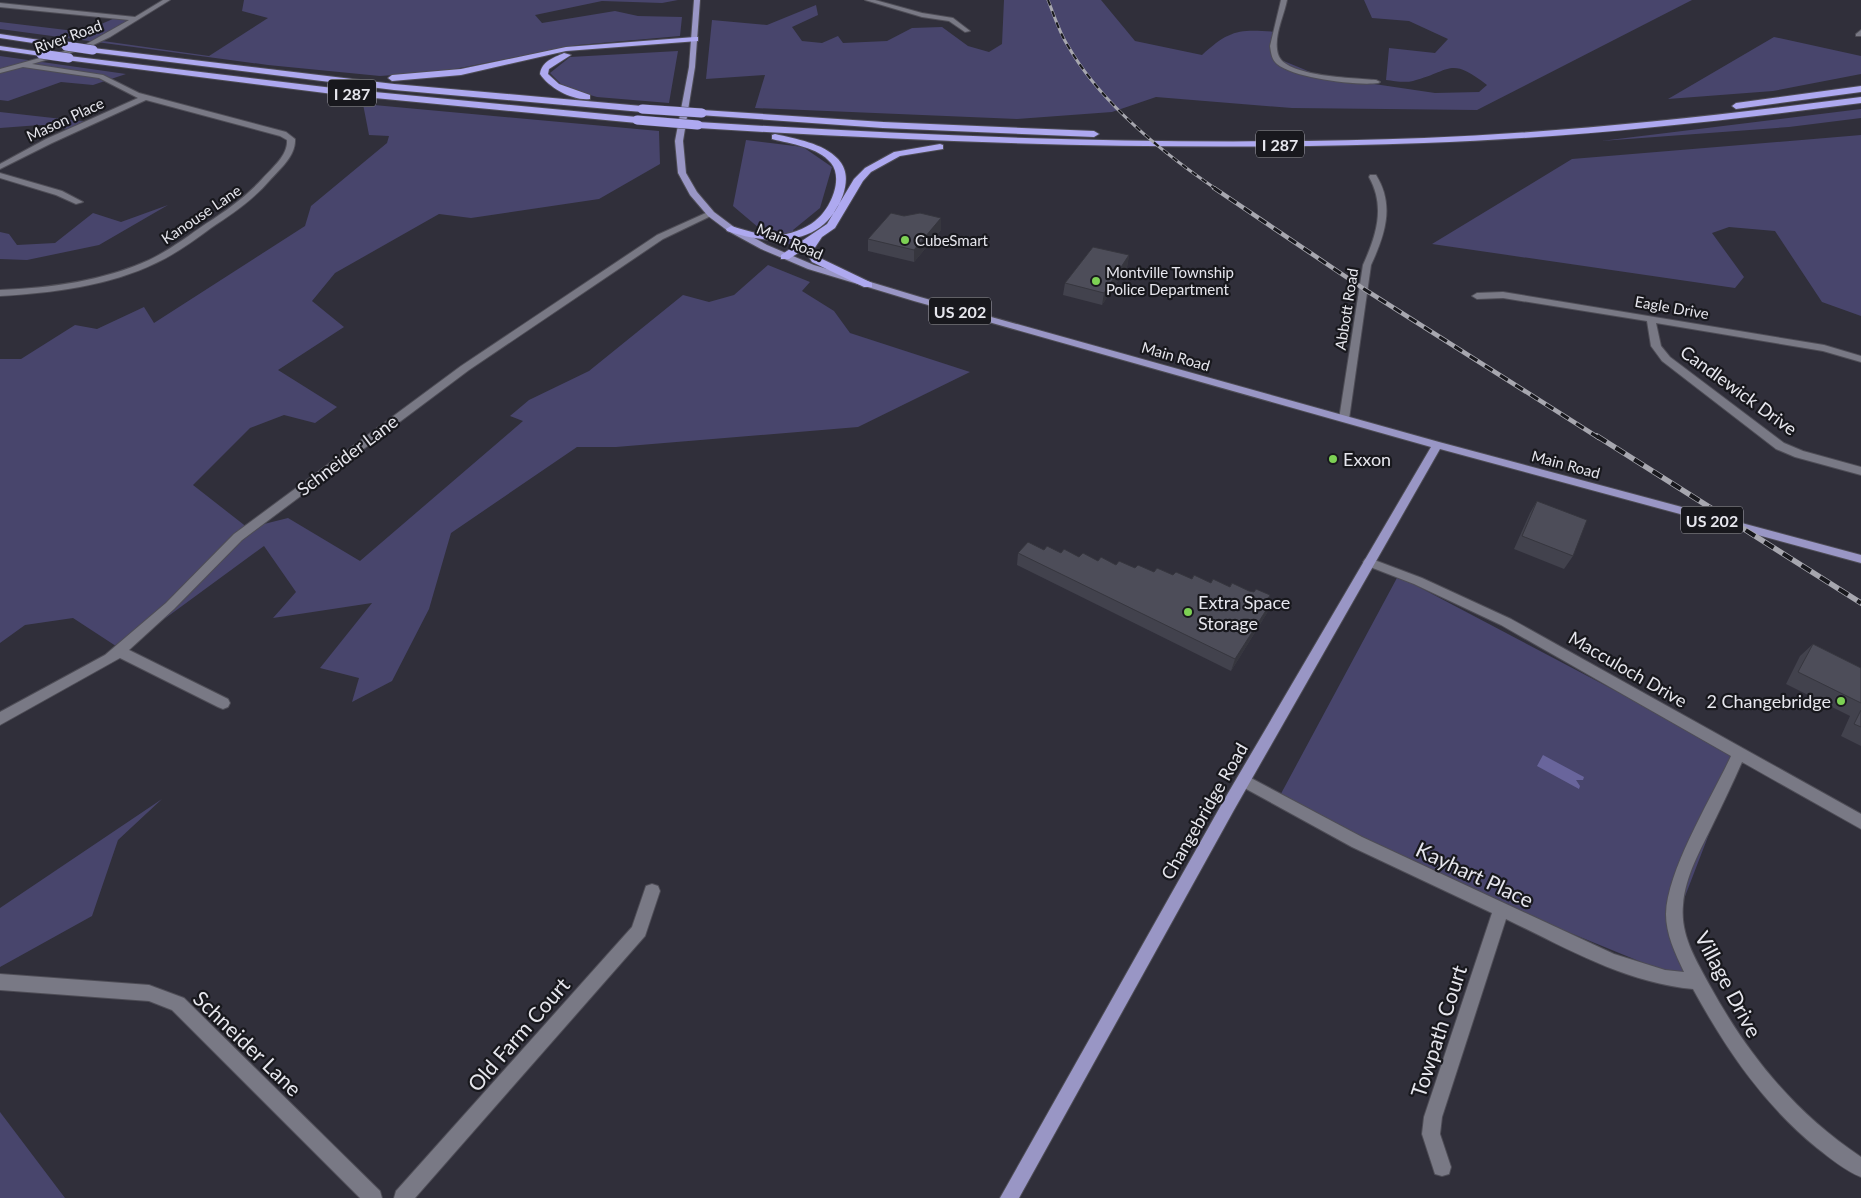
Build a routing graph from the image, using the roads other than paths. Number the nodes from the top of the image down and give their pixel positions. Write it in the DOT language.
graph roads {
  1 [pos="167,0"];
  2 [pos="697,0"];
  3 [pos="868,0"];
  4 [pos="1284,0"];
  5 [pos="0,6"];
  6 [pos="136,19"];
  7 [pos="967,31"];
  8 [pos="0,36"];
  9 [pos="695,41"];
  10 [pos="0,48"];
  11 [pos="24,65"];
  12 [pos="209,65"];
  13 [pos="0,71"];
  14 [pos="1376,82"];
  15 [pos="1861,89"];
  16 [pos="144,98"];
  17 [pos="1861,100"];
  18 [pos="1729,106"];
  19 [pos="643,107"];
  20 [pos="698,126"];
  21 [pos="1405,131"];
  22 [pos="1111,144"];
  23 [pos="0,167"];
  24 [pos="0,175"];
  25 [pos="1373,177"];
  26 [pos="80,202"];
  27 [pos="712,214"];
  28 [pos="820,222"];
  29 [pos="731,229"];
  30 [pos="818,236"];
  31 [pos="781,255"];
  32 [pos="868,285"];
  33 [pos="0,293"];
  34 [pos="1477,296"];
  35 [pos="1651,319"];
  36 [pos="1861,359"];
  37 [pos="1344,419"];
  38 [pos="1437,445"];
  39 [pos="1861,471"];
  40 [pos="1861,559"];
  41 [pos="1369,562"];
  42 [pos="120,652"];
  43 [pos="223,703"];
  44 [pos="0,719"];
  45 [pos="1739,753"];
  46 [pos="1244,781"];
  47 [pos="1861,822"];
  48 [pos="652,891"];
  49 [pos="1502,910"];
  50 [pos="1697,981"];
  51 [pos="0,982"];
  52 [pos="1442,1167"];
  53 [pos="1861,1168"];
  54 [pos="373,1198"];
  55 [pos="403,1198"];
  56 [pos="1009,1198"];
  1 -- 6 [label="street, River Road"];
  2 -- 9 [label="main road, Main Road / US 202"];
  3 -- 7 [label="street"];
  4 -- 14 [label="street"];
  5 -- 6 [label="street"];
  6 -- 11 [label="street, River Road"];
  8 -- 12 [label="highway, I 287, bridge"];
  9 -- 12 [label="highway"];
  9 -- 19 [label="highway"];
  9 -- 27 [label="main road, Main Road / US 202"];
  10 -- 20 [label="highway, I 287, bridge"];
  11 -- 13 [label="street, River Road"];
  11 -- 16 [label="street, Kanouse Lane"];
  12 -- 19 [label="highway, I 287"];
  15 -- 18 [label="highway"];
  16 -- 23 [label="street, Mason Place"];
  16 -- 33 [label="street, Kanouse Lane"];
  17 -- 22 [label="highway, I 287"];
  19 -- 21 [label="highway, I 287, bridge"];
  20 -- 22 [label="highway, I 287"];
  20 -- 28 [label="highway"];
  22 -- 30 [label="highway"];
  24 -- 26 [label="street"];
  25 -- 37 [label="street, Abbott Road"];
  27 -- 29 [label="main road, Main Road / US 202"];
  27 -- 42 [label="street, Schneider Lane"];
  28 -- 29 [label="highway"];
  28 -- 31 [label="highway"];
  29 -- 31 [label="main road, Main Road / US 202"];
  30 -- 31 [label="highway"];
  30 -- 32 [label="highway"];
  31 -- 32 [label="main road, Main Road / US 202"];
  32 -- 37 [label="main road, Main Road / US 202"];
  34 -- 35 [label="street, Eagle Drive"];
  35 -- 36 [label="street, Eagle Drive"];
  35 -- 39 [label="street, Candlewick Drive"];
  37 -- 38 [label="main road, Main Road / US 202"];
  38 -- 40 [label="main road, Main Road / US 202"];
  38 -- 41 [label="main road, Changebridge Road"];
  41 -- 45 [label="street, Macculoch Drive"];
  41 -- 46 [label="main road, Changebridge Road"];
  42 -- 43 [label="street"];
  42 -- 44 [label="street, Schneider Lane"];
  45 -- 47 [label="street, Macculoch Drive"];
  45 -- 50 [label="street, Village Drive"];
  46 -- 49 [label="street, Kayhart Place"];
  46 -- 56 [label="main road, Changebridge Road"];
  48 -- 55 [label="street, Old Farm Court"];
  49 -- 50 [label="street, Kayhart Place"];
  49 -- 52 [label="street, Towpath Court"];
  50 -- 53 [label="street, Village Drive"];
  51 -- 54 [label="street, Schneider Lane"];
}
